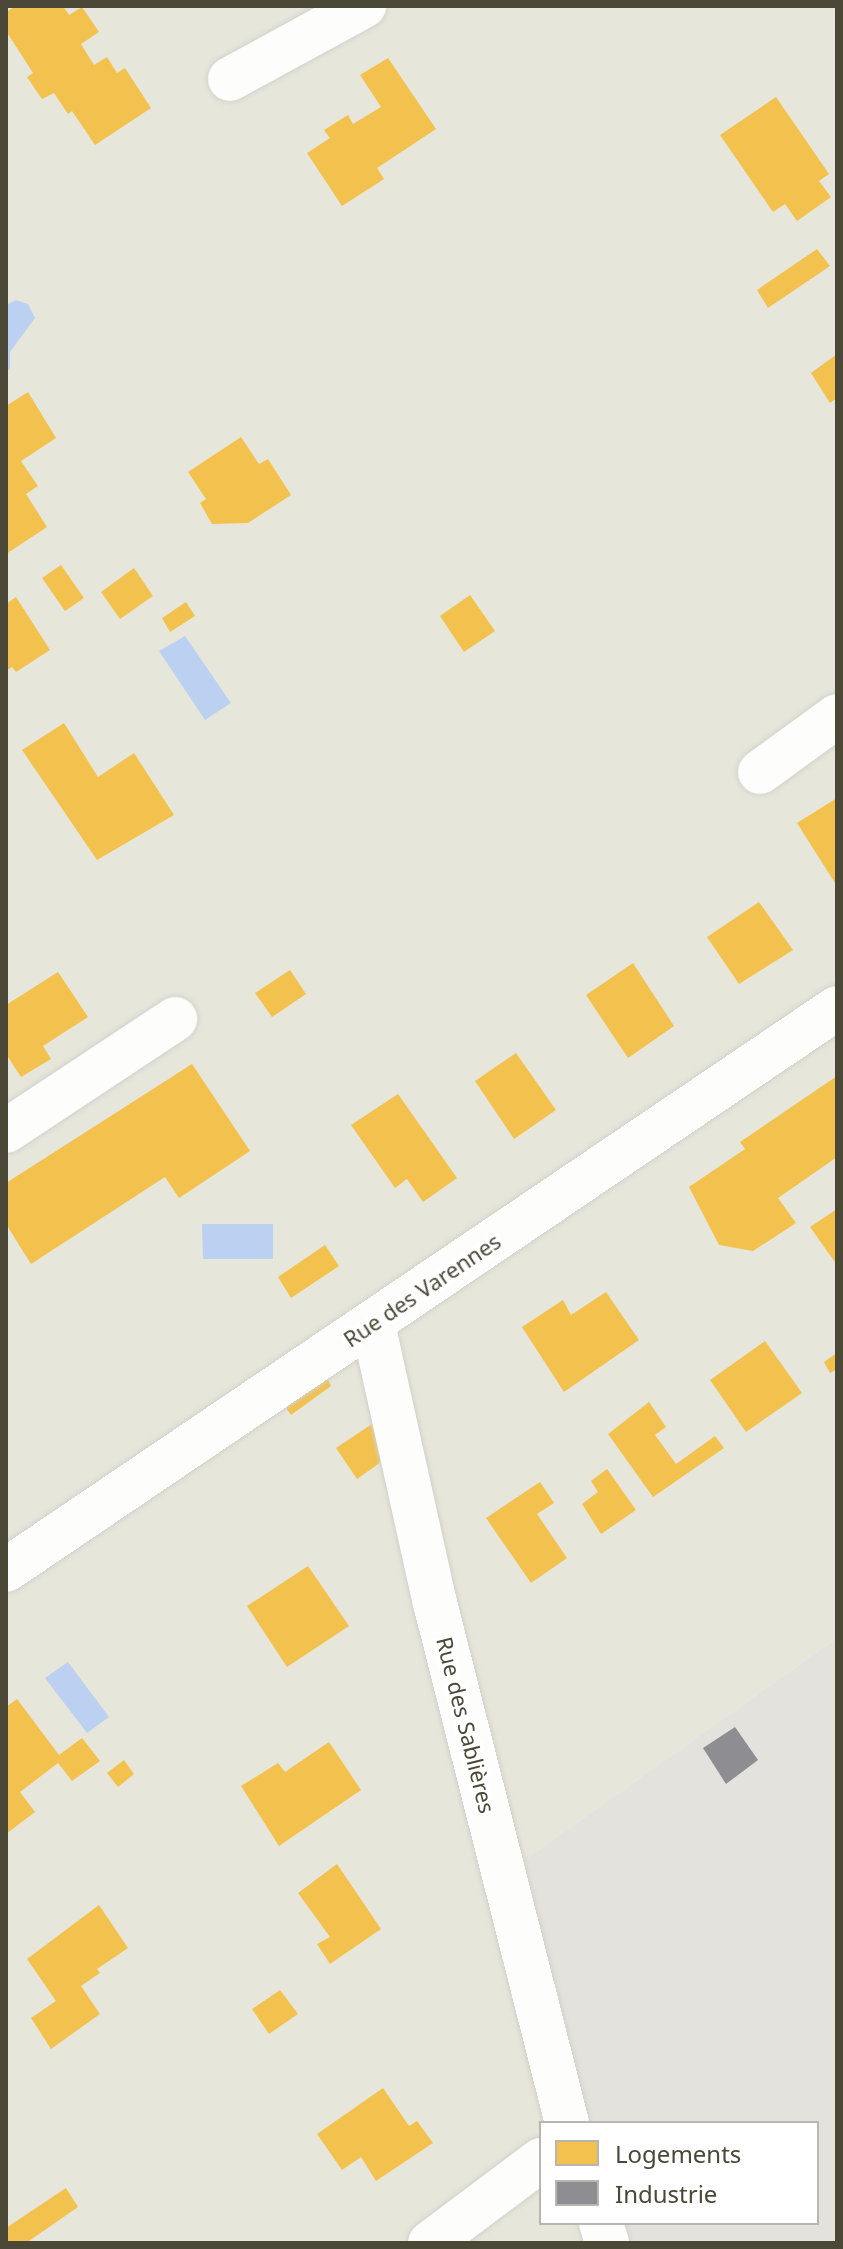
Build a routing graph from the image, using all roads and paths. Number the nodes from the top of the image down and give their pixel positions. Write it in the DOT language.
graph roads {
  1 [pos="364,6"];
  2 [pos="230,79"];
  3 [pos="837,716"];
  4 [pos="760,772"];
  5 [pos="837,1008"];
  6 [pos="175,1019"];
  7 [pos="6,1131"];
  8 [pos="373,1324"];
  9 [pos="6,1570"];
  10 [pos="566,2121"];
  11 [pos="539,2161"];
  12 [pos="430,2243"];
  1 -- 2 [label="street"];
  3 -- 4 [label="street"];
  5 -- 8 [label="street, Rue des Varennes"];
  6 -- 7 [label="street"];
  8 -- 9 [label="street, Rue des Varennes"];
  8 -- 10 [label="street, Rue des Sablières"];
  11 -- 12 [label="street"];
}
